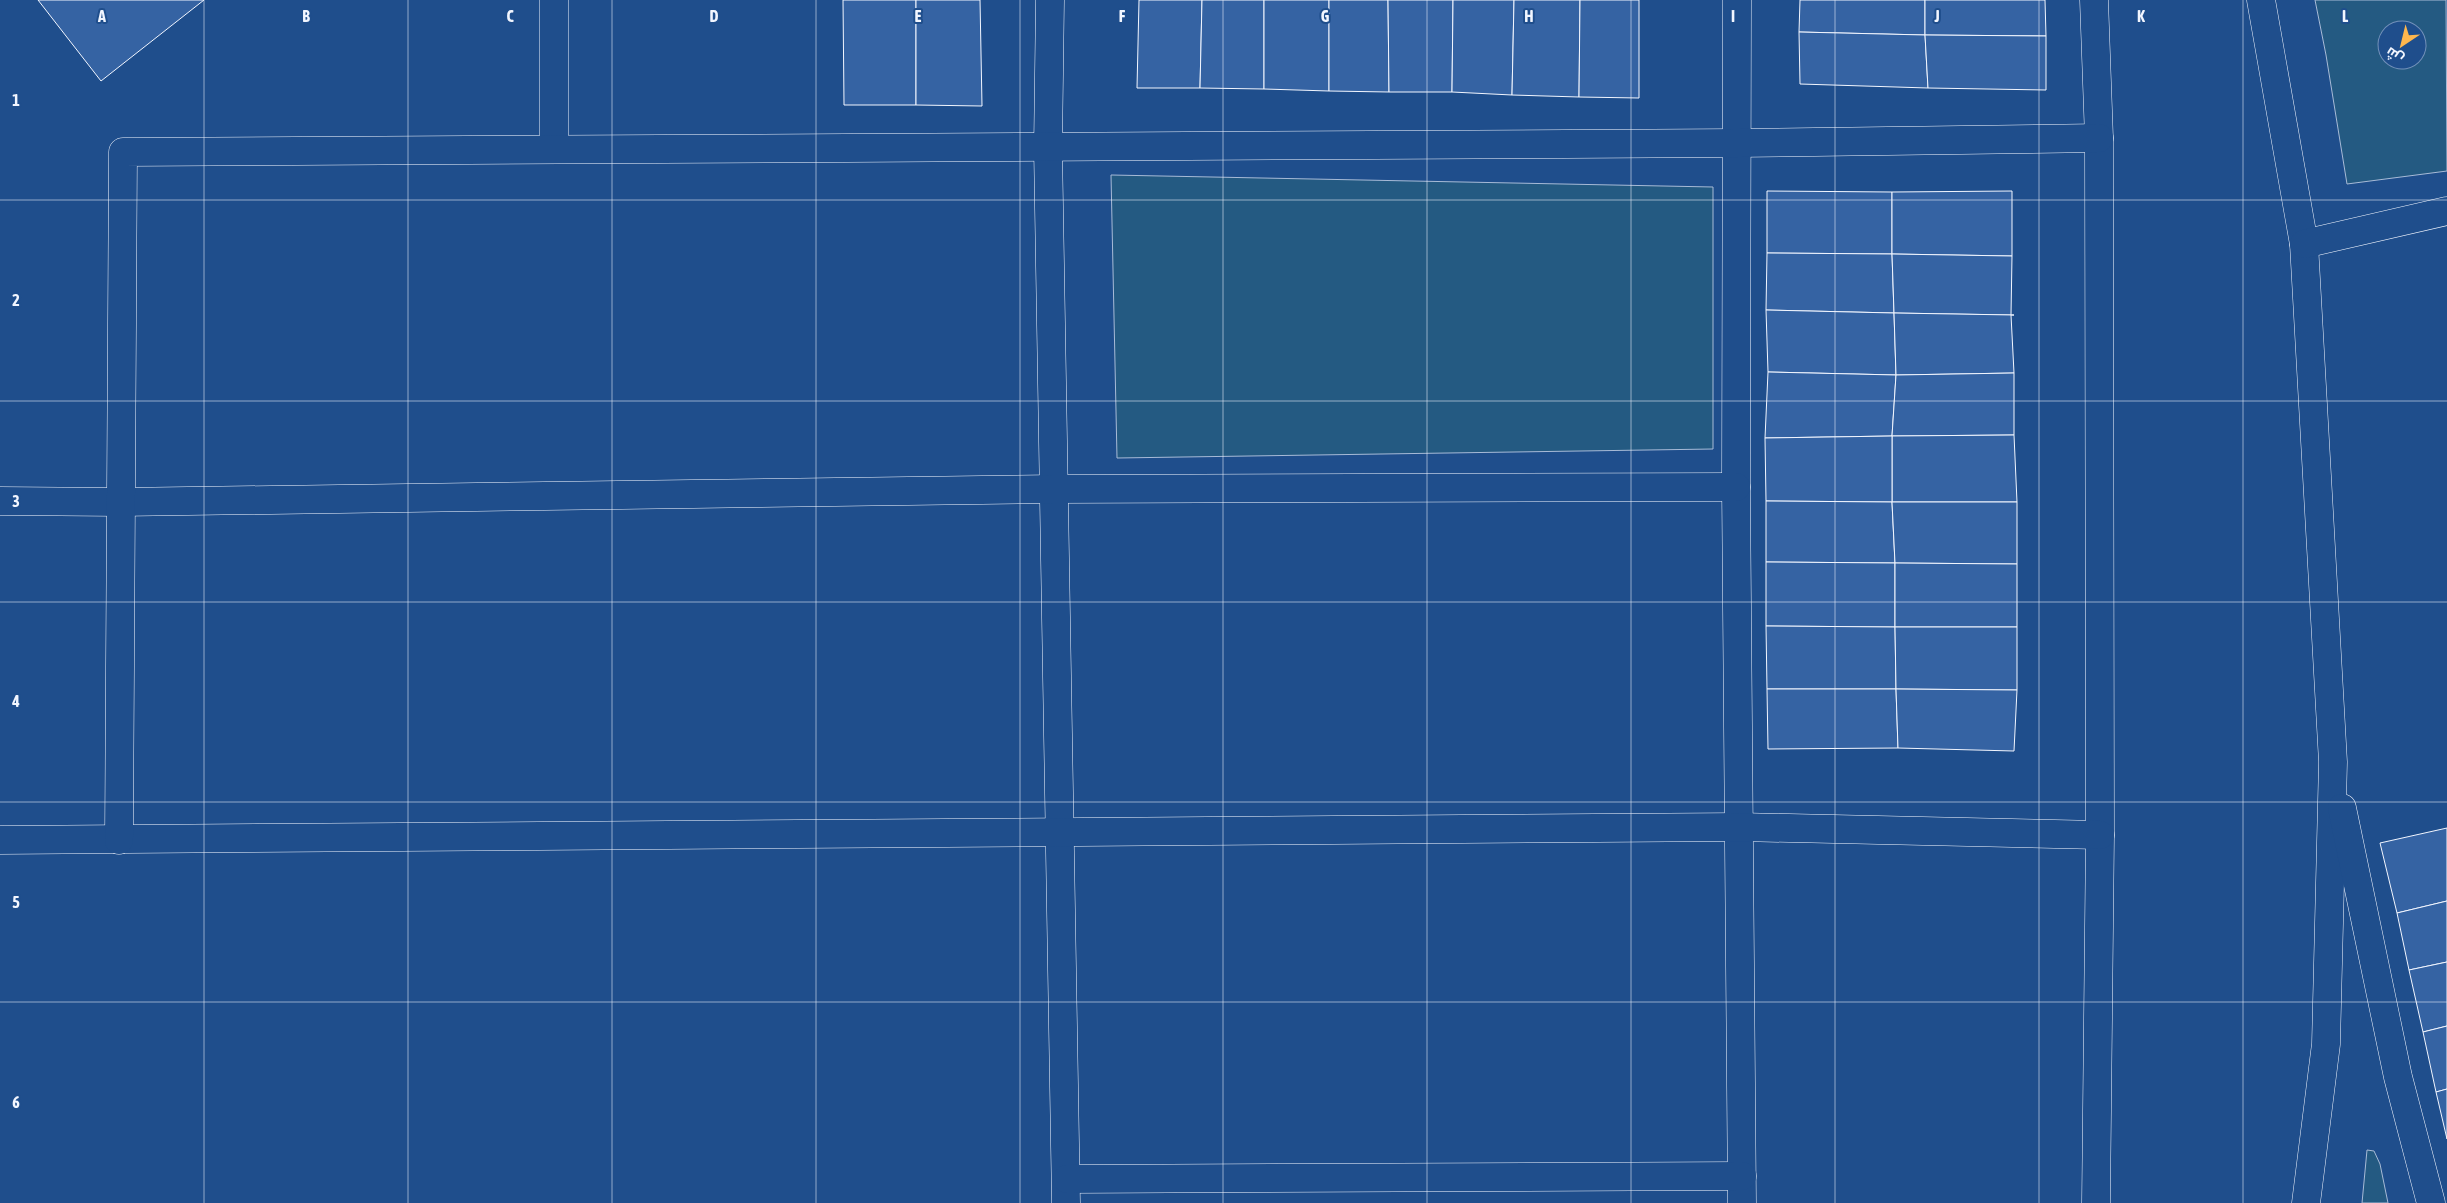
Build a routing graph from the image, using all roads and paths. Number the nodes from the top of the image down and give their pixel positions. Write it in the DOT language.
graph roads {
  1 [pos="554,0"];
  2 [pos="1050,0"];
  3 [pos="1737,0"];
  4 [pos="2094,0"];
  5 [pos="2261,0"];
  6 [pos="2099,138"];
  7 [pos="1738,143"];
  8 [pos="1048,148"];
  9 [pos="554,149"];
  10 [pos="2447,211"];
  11 [pos="2304,244"];
  12 [pos="1736,487"];
  13 [pos="1055,490"];
  14 [pos="0,501"];
  15 [pos="120,502"];
  16 [pos="2333,762"];
  17 [pos="1740,827"];
  18 [pos="1060,833"];
  19 [pos="2100,835"];
  20 [pos="0,840"];
  21 [pos="119,840"];
  22 [pos="1742,1176"];
  23 [pos="1067,1191"];
  24 [pos="1742,1203"];
  25 [pos="2096,1203"];
  26 [pos="2306,1203"];
  27 [pos="2431,1203"];
  1 -- 9 [label="street"];
  2 -- 8 [label="street"];
  3 -- 7 [label="street"];
  4 -- 6 [label="street"];
  5 -- 11 [label="street"];
  6 -- 7 [label="street"];
  6 -- 19 [label="street"];
  7 -- 8 [label="street"];
  7 -- 12 [label="street"];
  8 -- 9 [label="street"];
  8 -- 13 [label="street"];
  9 -- 15 [label="street"];
  10 -- 11 [label="street"];
  11 -- 16 [label="street"];
  12 -- 13 [label="street"];
  12 -- 17 [label="street"];
  13 -- 15 [label="street"];
  13 -- 18 [label="street"];
  14 -- 15 [label="street"];
  15 -- 21 [label="street"];
  16 -- 26 [label="street"];
  16 -- 27 [label="street"];
  17 -- 18 [label="street"];
  17 -- 19 [label="street"];
  17 -- 22 [label="street"];
  18 -- 21 [label="street"];
  18 -- 23 [label="street"];
  19 -- 25 [label="street"];
  20 -- 21 [label="street"];
  22 -- 23 [label="street"];
  22 -- 24 [label="street"];
}
